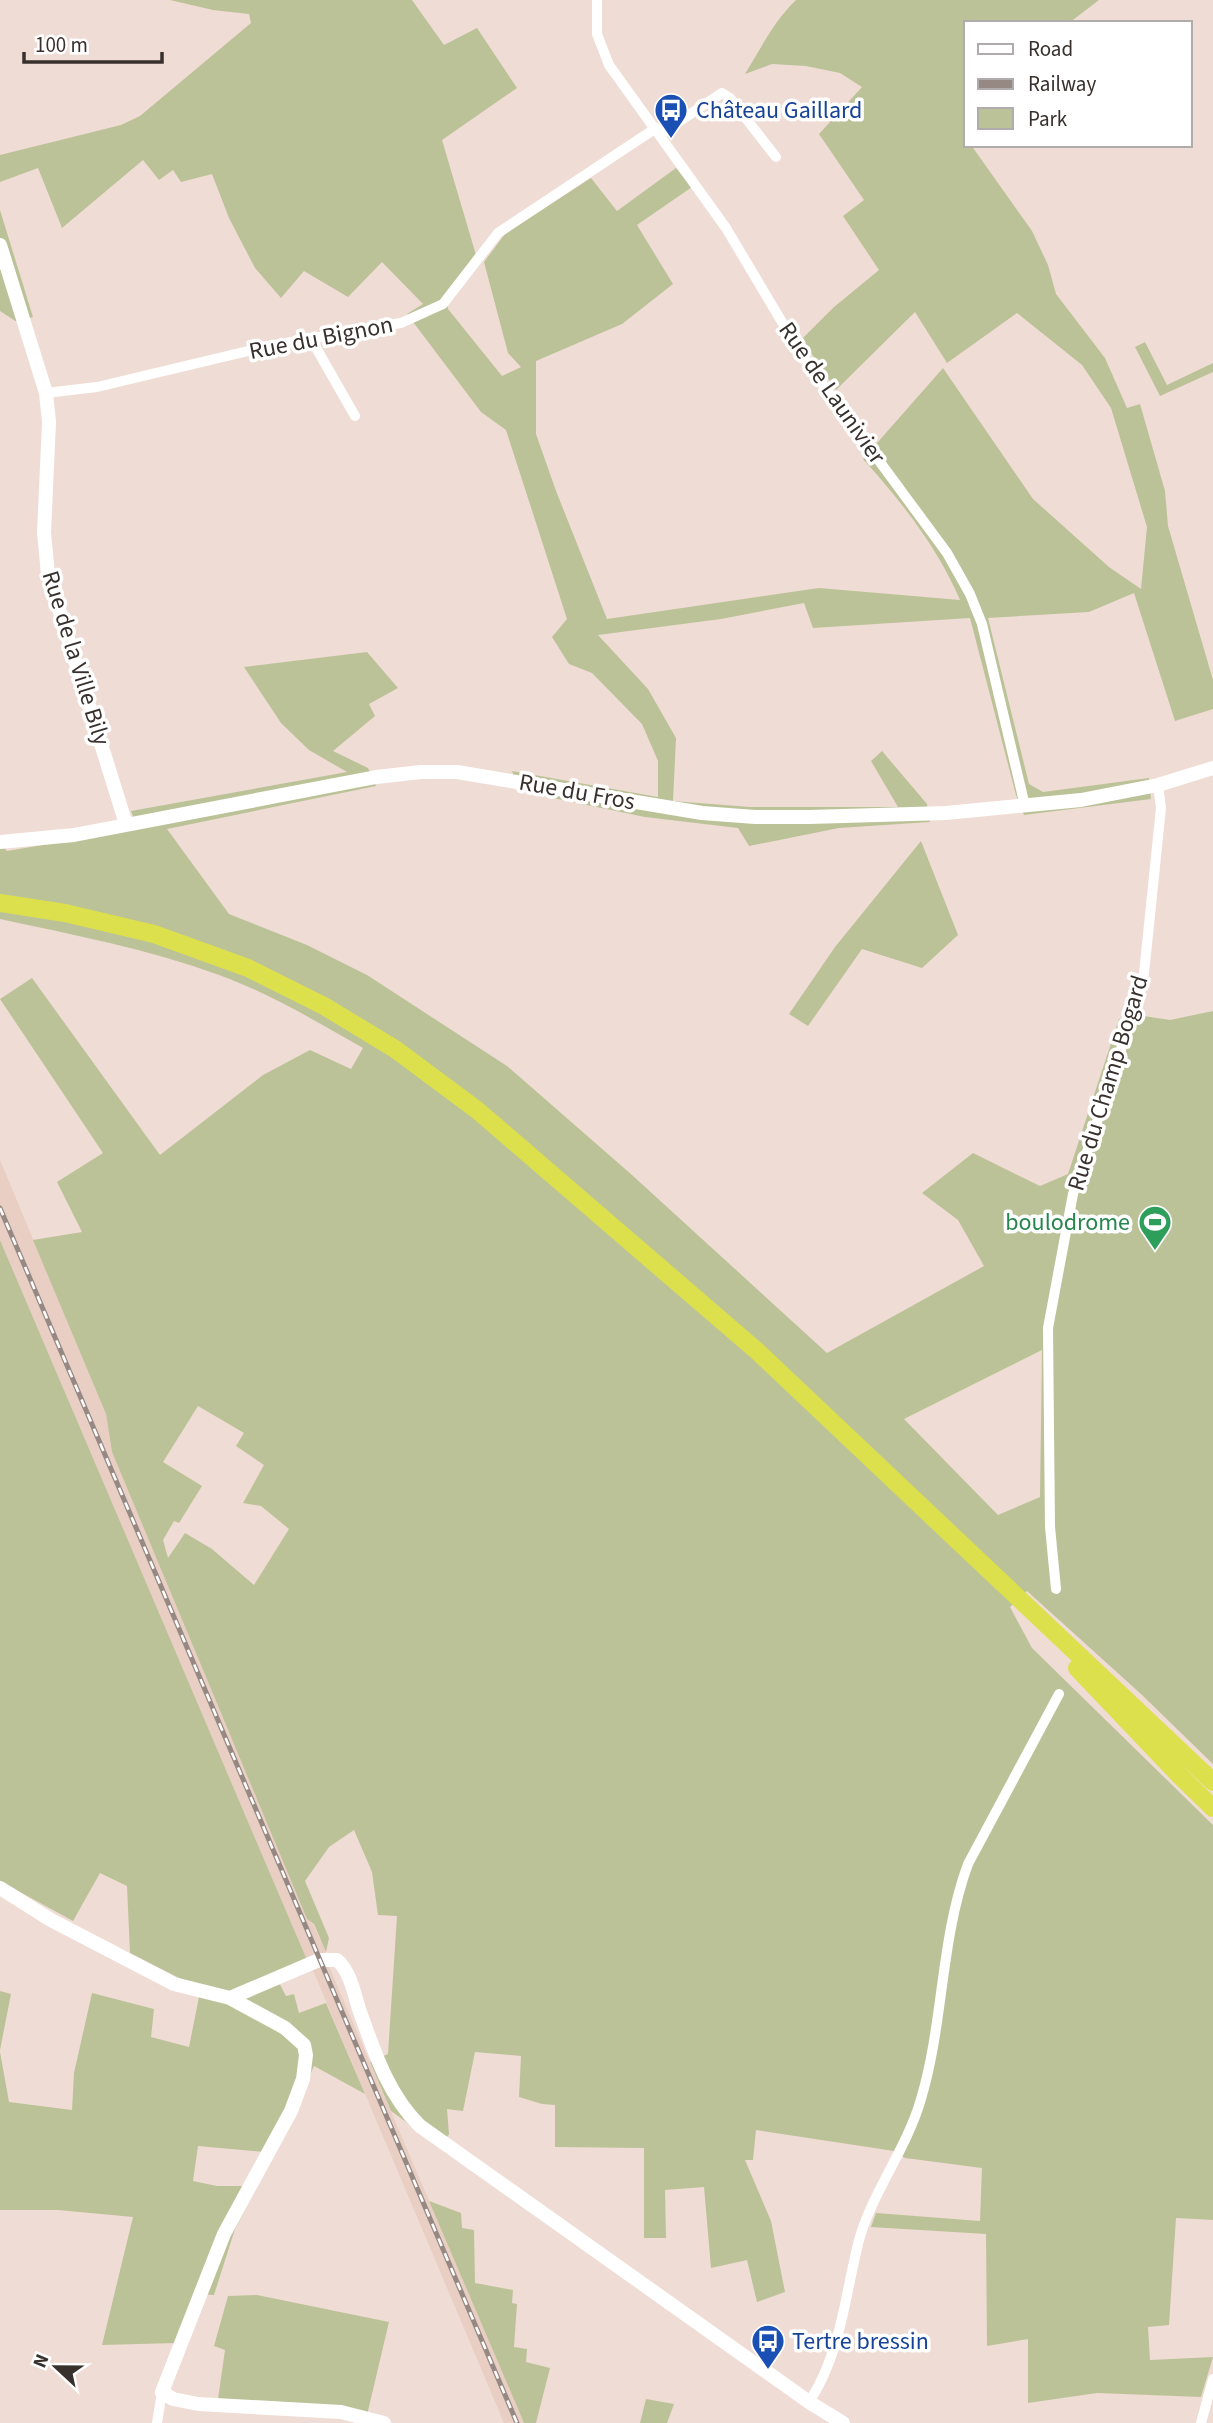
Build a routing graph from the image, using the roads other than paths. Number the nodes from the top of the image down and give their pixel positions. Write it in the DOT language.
graph roads {
  1 [pos="597,0"];
  2 [pos="658,131"];
  3 [pos="776,157"];
  4 [pos="0,246"];
  5 [pos="311,339"];
  6 [pos="46,393"];
  7 [pos="355,416"];
  8 [pos="1213,768"];
  9 [pos="1158,785"];
  10 [pos="1026,806"];
  11 [pos="126,824"];
  12 [pos="0,842"];
  13 [pos="0,903"];
  14 [pos="1056,1589"];
  15 [pos="1013,1594"];
  16 [pos="1059,1693"];
  17 [pos="1213,1782"];
  18 [pos="1213,1808"];
  19 [pos="0,1888"];
  20 [pos="230,1998"];
  21 [pos="1213,2379"];
  22 [pos="162,2392"];
  23 [pos="809,2403"];
  24 [pos="821,2418"];
  25 [pos="157,2423"];
  26 [pos="384,2423"];
  27 [pos="843,2423"];
  28 [pos="1201,2423"];
  1 -- 2 [label="street, Rue de Launivier"];
  2 -- 3 [label="street, Rue du Bignon"];
  2 -- 5 [label="street, Rue du Bignon"];
  2 -- 10 [label="street, Rue de Launivier"];
  4 -- 6 [label="street, Rue de la Ville Bily"];
  5 -- 6 [label="street, Rue du Bignon"];
  5 -- 7 [label="street"];
  6 -- 11 [label="street, Rue de la Ville Bily"];
  8 -- 9 [label="street, Rue du Fros"];
  9 -- 10 [label="street, Rue du Fros"];
  9 -- 14 [label="street, Rue du Champ Bogard"];
  10 -- 11 [label="street, Rue du Fros"];
  11 -- 12 [label="street, Rue du Fros"];
  13 -- 15 [label="highway"];
  15 -- 17 [label="highway"];
  15 -- 18 [label="highway"];
  16 -- 23 [label="street"];
  19 -- 20 [label="street"];
  20 -- 22 [label="street"];
  20 -- 23 [label="street"];
  21 -- 28 [label="street"];
  22 -- 25 [label="street"];
  22 -- 26 [label="street"];
  23 -- 24 [label="street"];
  24 -- 27 [label="street"];
}
